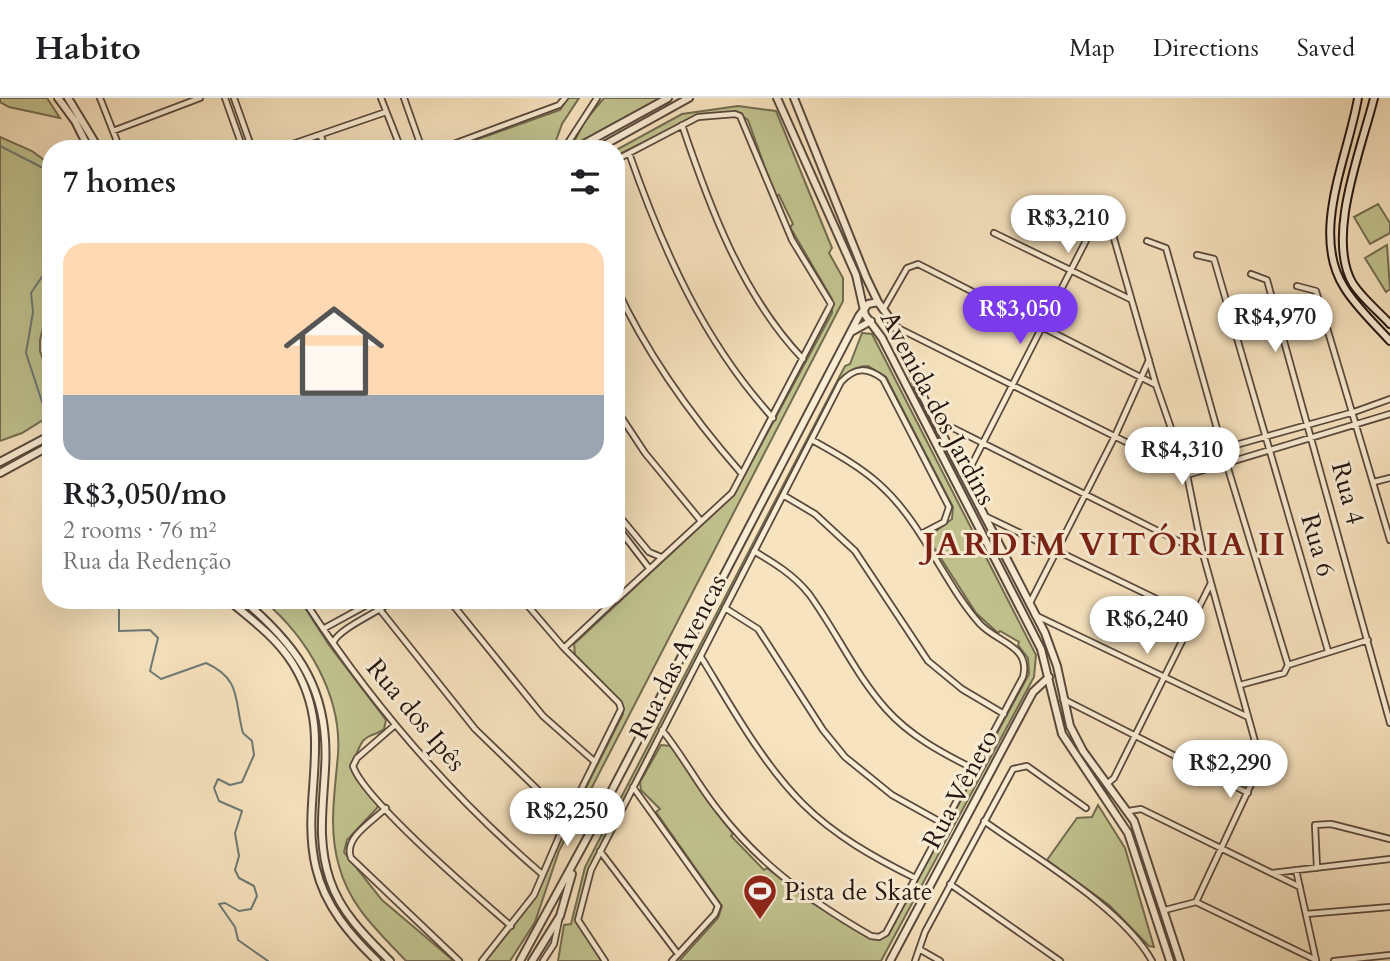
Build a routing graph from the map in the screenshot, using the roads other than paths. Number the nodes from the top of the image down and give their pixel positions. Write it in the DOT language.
graph roads {
  1 [pos="58,98"];
  2 [pos="68,98"];
  3 [pos="100,98"];
  4 [pos="200,98"];
  5 [pos="225,98"];
  6 [pos="234,98"];
  7 [pos="381,98"];
  8 [pos="404,98"];
  9 [pos="565,98"];
  10 [pos="597,98"];
  11 [pos="668,98"];
  12 [pos="689,98"];
  13 [pos="777,98"];
  14 [pos="794,98"];
  15 [pos="1358,98"];
  16 [pos="1374,98"];
  17 [pos="386,112"];
  18 [pos="682,125"];
  19 [pos="113,131"];
  20 [pos="321,136"];
  21 [pos="84,140"];
  22 [pos="94,140"];
  23 [pos="116,140"];
  24 [pos="239,140"];
  25 [pos="249,140"];
  26 [pos="308,140"];
  27 [pos="322,140"];
  28 [pos="397,140"];
  29 [pos="419,140"];
  30 [pos="464,140"];
  31 [pos="570,140"];
  32 [pos="591,140"];
  33 [pos="613,140"];
  34 [pos="629,153"];
  35 [pos="625,155"];
  36 [pos="1095,223"];
  37 [pos="994,233"];
  38 [pos="1113,235"];
  39 [pos="1147,242"];
  40 [pos="1197,256"];
  41 [pos="1072,271"];
  42 [pos="1251,274"];
  43 [pos="1297,286"];
  44 [pos="1131,300"];
  45 [pos="878,302"];
  46 [pos="625,303"];
  47 [pos="865,308"];
  48 [pos="883,310"];
  49 [pos="872,321"];
  50 [pos="1390,324"];
  51 [pos="896,327"];
  52 [pos="1044,328"];
  53 [pos="852,332"];
  54 [pos="882,338"];
  55 [pos="1390,341"];
  56 [pos="803,359"];
  57 [pos="1149,360"];
  58 [pos="1142,377"];
  59 [pos="1014,385"];
  60 [pos="1156,385"];
  61 [pos="1390,399"];
  62 [pos="1354,412"];
  63 [pos="1390,414"];
  64 [pos="773,418"];
  65 [pos="934,419"];
  66 [pos="625,423"];
  67 [pos="1308,425"];
  68 [pos="1358,425"];
  69 [pos="1115,436"];
  70 [pos="1267,437"];
  71 [pos="1313,438"];
  72 [pos="42,440"];
  73 [pos="812,440"];
  74 [pos="985,444"];
  75 [pos="1270,449"];
  76 [pos="42,450"];
  77 [pos="1223,450"];
  78 [pos="1184,459"];
  79 [pos="1226,461"];
  80 [pos="0,463"];
  81 [pos="1180,468"];
  82 [pos="0,473"];
  83 [pos="1189,474"];
  84 [pos="743,475"];
  85 [pos="965,478"];
  86 [pos="1390,478"];
  87 [pos="1374,482"];
  88 [pos="783,495"];
  89 [pos="1085,495"];
  90 [pos="984,516"];
  91 [pos="701,521"];
  92 [pos="625,523"];
  93 [pos="1388,525"];
  94 [pos="921,534"];
  95 [pos="625,536"];
  96 [pos="1390,541"];
  97 [pos="754,551"];
  98 [pos="1057,551"];
  99 [pos="1203,554"];
  100 [pos="662,557"];
  101 [pos="649,569"];
  102 [pos="1212,583"];
  103 [pos="625,592"];
  104 [pos="1030,603"];
  105 [pos="725,608"];
  106 [pos="238,609"];
  107 [pos="254,609"];
  108 [pos="310,609"];
  109 [pos="359,609"];
  110 [pos="383,609"];
  111 [pos="456,609"];
  112 [pos="531,609"];
  113 [pos="606,609"];
  114 [pos="381,611"];
  115 [pos="1035,615"];
  116 [pos="1194,617"];
  117 [pos="323,629"];
  118 [pos="1368,640"];
  119 [pos="332,643"];
  120 [pos="564,648"];
  121 [pos="1328,651"];
  122 [pos="701,657"];
  123 [pos="1288,665"];
  124 [pos="1049,677"];
  125 [pos="1164,678"];
  126 [pos="1240,685"];
  127 [pos="1063,699"];
  128 [pos="1004,714"];
  129 [pos="1249,718"];
  130 [pos="1390,723"];
  131 [pos="395,725"];
  132 [pos="662,730"];
  133 [pos="1135,735"];
  134 [pos="1083,751"];
  135 [pos="1075,758"];
  136 [pos="595,762"];
  137 [pos="974,769"];
  138 [pos="1108,783"];
  139 [pos="633,787"];
  140 [pos="1248,793"];
  141 [pos="386,808"];
  142 [pos="1086,808"];
  143 [pos="1129,811"];
  144 [pos="567,818"];
  145 [pos="984,821"];
  146 [pos="944,824"];
  147 [pos="1390,839"];
  148 [pos="586,840"];
  149 [pos="1219,847"];
  150 [pos="600,851"];
  151 [pos="1390,859"];
  152 [pos="1317,867"];
  153 [pos="1296,870"];
  154 [pos="1271,873"];
  155 [pos="542,874"];
  156 [pos="915,878"];
  157 [pos="950,884"];
  158 [pos="1300,887"];
  159 [pos="1196,902"];
  160 [pos="1390,907"];
  161 [pos="1165,910"];
  162 [pos="548,912"];
  163 [pos="1306,914"];
  164 [pos="560,916"];
  165 [pos="511,926"];
  166 [pos="919,949"];
  167 [pos="678,954"];
  168 [pos="1390,955"];
  169 [pos="1179,958"];
  170 [pos="1169,959"];
  171 [pos="1316,960"];
  172 [pos="377,961"];
  173 [pos="390,961"];
  174 [pos="459,961"];
  175 [pos="482,961"];
  176 [pos="520,961"];
  177 [pos="532,961"];
  178 [pos="543,961"];
  179 [pos="606,961"];
  180 [pos="672,961"];
  181 [pos="890,961"];
  182 [pos="915,961"];
  183 [pos="940,961"];
  184 [pos="1059,961"];
  185 [pos="1152,961"];
  186 [pos="1334,961"];
  1 -- 21 [label="street"];
  2 -- 22 [label="street"];
  3 -- 19 [label="street"];
  4 -- 19 [label="street"];
  5 -- 24 [label="street"];
  6 -- 25 [label="street"];
  7 -- 17 [label="street"];
  8 -- 29 [label="street"];
  9 -- 30 [label="street"];
  10 -- 31 [label="street"];
  11 -- 32 [label="street"];
  12 -- 33 [label="street"];
  13 -- 47 [label="street, Avenida dos Jardins"];
  14 -- 45 [label="street, Avenida dos Jardins"];
  15 -- 55 [label="street"];
  16 -- 50 [label="street"];
  17 -- 20 [label="street"];
  17 -- 28 [label="street"];
  18 -- 34 [label="street"];
  18 -- 56 [label="street"];
  18 -- 56 [label="street"];
  19 -- 23 [label="street"];
  20 -- 26 [label="street"];
  20 -- 27 [label="street"];
  34 -- 35 [label="street"];
  34 -- 64 [label="street"];
  36 -- 41 [label="street"];
  37 -- 41 [label="street"];
  38 -- 44 [label="street"];
  39 -- 77 [label="street"];
  40 -- 70 [label="street, Rua 6"];
  41 -- 44 [label="street"];
  41 -- 52 [label="street"];
  42 -- 67 [label="street, Rua 4"];
  43 -- 62 [label="street"];
  44 -- 57 [label="street"];
  45 -- 47 [label="street"];
  45 -- 48 [label="street, Avenida dos Jardins"];
  46 -- 84 [label="street"];
  47 -- 49 [label="street, Avenida dos Jardins"];
  47 -- 53 [label="street, Rua das Avencas"];
  48 -- 51 [label="street, Avenida dos Jardins"];
  48 -- 52 [label="street"];
  49 -- 53 [label="street"];
  49 -- 54 [label="street, Avenida dos Jardins"];
  51 -- 54 [label="street"];
  51 -- 59 [label="street"];
  51 -- 65 [label="street, Avenida dos Jardins"];
  52 -- 58 [label="street"];
  52 -- 59 [label="street"];
  53 -- 148 [label="street, Rua das Avencas"];
  54 -- 124 [label="street, Avenida dos Jardins"];
  56 -- 64 [label="street"];
  57 -- 58 [label="street"];
  57 -- 60 [label="street"];
  58 -- 60 [label="street"];
  58 -- 69 [label="street"];
  59 -- 69 [label="street"];
  59 -- 74 [label="street"];
  60 -- 78 [label="street"];
  61 -- 62 [label="street"];
  62 -- 67 [label="street"];
  62 -- 68 [label="street"];
  63 -- 68 [label="street"];
  64 -- 84 [label="street"];
  65 -- 74 [label="street"];
  65 -- 85 [label="street, Avenida dos Jardins"];
  66 -- 91 [label="street"];
  67 -- 70 [label="street"];
  67 -- 71 [label="street, Rua 4"];
  68 -- 71 [label="street"];
  68 -- 87 [label="street"];
  69 -- 81 [label="street"];
  69 -- 89 [label="street"];
  70 -- 75 [label="street, Rua 6"];
  70 -- 77 [label="street"];
  71 -- 75 [label="street"];
  71 -- 118 [label="street, Rua 4"];
  72 -- 80 [label="street"];
  73 -- 88 [label="street, Rua das Avencas"];
  73 -- 94 [label="street"];
  73 -- 94 [label="street, Rua das Avencas"];
  74 -- 85 [label="street"];
  74 -- 89 [label="street"];
  75 -- 79 [label="street"];
  75 -- 121 [label="street, Rua 6"];
  76 -- 82 [label="street"];
  77 -- 78 [label="street"];
  78 -- 81 [label="street"];
  78 -- 83 [label="street"];
  79 -- 83 [label="street"];
  79 -- 123 [label="street"];
  81 -- 83 [label="street"];
  83 -- 99 [label="street"];
  84 -- 91 [label="street"];
  85 -- 90 [label="street, Avenida dos Jardins"];
  86 -- 87 [label="street"];
  87 -- 93 [label="street"];
  88 -- 97 [label="street, Rua das Avencas"];
  88 -- 128 [label="street"];
  89 -- 98 [label="street"];
  89 -- 99 [label="street"];
  90 -- 98 [label="street"];
  90 -- 104 [label="street, Avenida dos Jardins"];
  91 -- 100 [label="street"];
  92 -- 100 [label="street"];
  93 -- 96 [label="street"];
  94 -- 128 [label="street"];
  95 -- 101 [label="street"];
  97 -- 105 [label="street, Rua das Avencas"];
  97 -- 137 [label="street"];
  98 -- 104 [label="street"];
  98 -- 116 [label="street"];
  99 -- 102 [label="street"];
  100 -- 101 [label="street"];
  101 -- 103 [label="street"];
  102 -- 116 [label="street"];
  102 -- 126 [label="street"];
  104 -- 115 [label="street, Avenida dos Jardins"];
  105 -- 122 [label="street, Rua das Avencas"];
  105 -- 146 [label="street"];
  106 -- 172 [label="street"];
  107 -- 173 [label="street"];
  108 -- 117 [label="street, Rua dos Ipês"];
  109 -- 117 [label="street"];
  110 -- 114 [label="street"];
  111 -- 136 [label="street"];
  112 -- 120 [label="street"];
  113 -- 120 [label="street"];
  114 -- 119 [label="street"];
  114 -- 144 [label="street"];
  115 -- 125 [label="street"];
  115 -- 127 [label="street, Avenida dos Jardins"];
  116 -- 125 [label="street"];
  117 -- 119 [label="street, Rua dos Ipês"];
  118 -- 121 [label="street"];
  118 -- 130 [label="street, Rua 4"];
  119 -- 131 [label="street, Rua dos Ipês"];
  120 -- 136 [label="street"];
  121 -- 123 [label="street"];
  122 -- 132 [label="street, Rua das Avencas"];
  122 -- 156 [label="street"];
  123 -- 126 [label="street"];
  124 -- 135 [label="street, Avenida dos Jardins"];
  124 -- 181 [label="street, Rua Vêneto"];
  125 -- 129 [label="street"];
  125 -- 133 [label="street"];
  126 -- 129 [label="street"];
  127 -- 133 [label="street"];
  127 -- 134 [label="street, Avenida dos Jardins"];
  128 -- 137 [label="street"];
  129 -- 140 [label="street"];
  131 -- 141 [label="street"];
  131 -- 155 [label="street, Rua dos Ipês"];
  132 -- 139 [label="street, Rua das Avencas"];
  132 -- 156 [label="street"];
  133 -- 138 [label="street"];
  133 -- 140 [label="street"];
  134 -- 135 [label="street"];
  134 -- 138 [label="street, Avenida dos Jardins"];
  135 -- 170 [label="street, Avenida dos Jardins"];
  136 -- 144 [label="street"];
  137 -- 146 [label="street"];
  138 -- 143 [label="street, Avenida dos Jardins"];
  139 -- 150 [label="street, Rua das Avencas"];
  139 -- 167 [label="street"];
  140 -- 149 [label="street"];
  141 -- 165 [label="street"];
  141 -- 174 [label="street"];
  142 -- 145 [label="street"];
  143 -- 149 [label="street"];
  143 -- 161 [label="street, Avenida dos Jardins"];
  144 -- 155 [label="street"];
  145 -- 157 [label="street"];
  145 -- 185 [label="street"];
  146 -- 156 [label="street"];
  147 -- 152 [label="street"];
  148 -- 162 [label="street"];
  148 -- 164 [label="street"];
  149 -- 154 [label="street"];
  149 -- 159 [label="street"];
  150 -- 167 [label="street"];
  150 -- 179 [label="street, Rua das Avencas"];
  151 -- 152 [label="street"];
  152 -- 153 [label="street"];
  153 -- 154 [label="street"];
  153 -- 158 [label="street"];
  154 -- 158 [label="street"];
  155 -- 165 [label="street"];
  157 -- 166 [label="street"];
  157 -- 184 [label="street"];
  158 -- 163 [label="street"];
  159 -- 161 [label="street"];
  159 -- 171 [label="street"];
  160 -- 163 [label="street"];
  161 -- 169 [label="street, Avenida dos Jardins"];
  162 -- 164 [label="street"];
  162 -- 176 [label="street"];
  163 -- 171 [label="street"];
  164 -- 177 [label="street"];
  164 -- 178 [label="street"];
  165 -- 175 [label="street"];
  166 -- 182 [label="street"];
  166 -- 183 [label="street"];
  167 -- 180 [label="street"];
  168 -- 186 [label="street"];
  169 -- 170 [label="street"];
}
